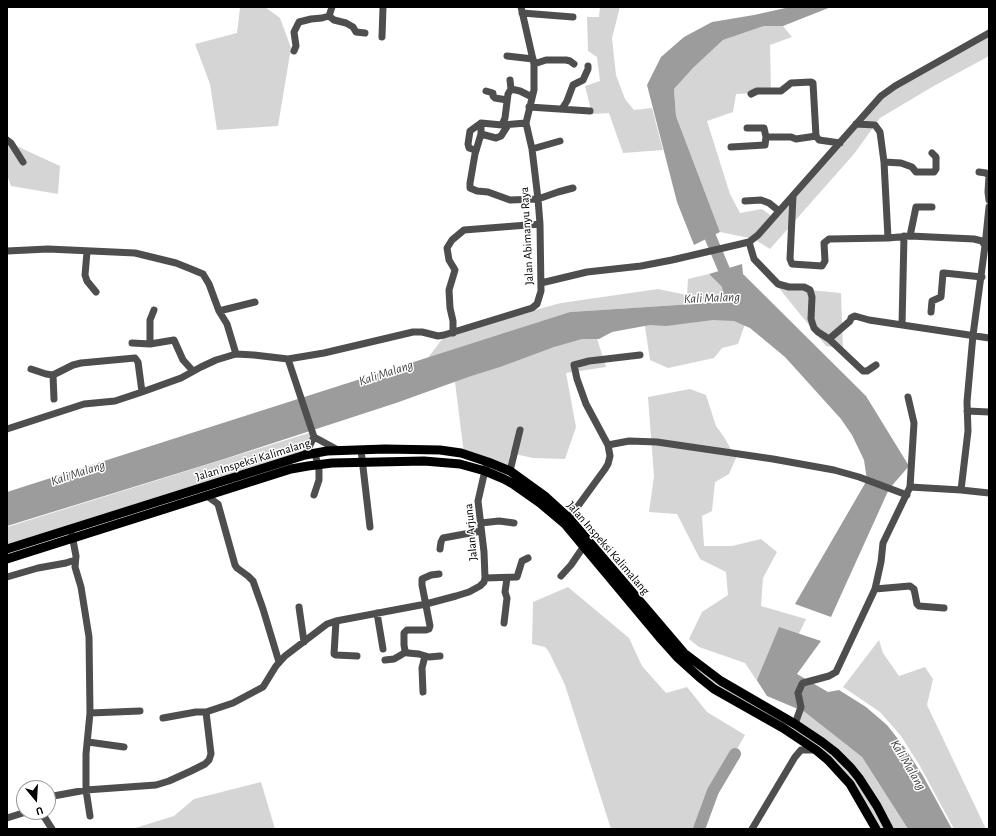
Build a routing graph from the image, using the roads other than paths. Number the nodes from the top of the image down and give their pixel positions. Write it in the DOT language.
graph roads {
  1 [pos="332,7"];
  2 [pos="383,7"];
  3 [pos="522,10"];
  4 [pos="329,16"];
  5 [pos="573,17"];
  6 [pos="364,33"];
  7 [pos="989,33"];
  8 [pos="382,37"];
  9 [pos="294,51"];
  10 [pos="507,56"];
  11 [pos="534,62"];
  12 [pos="574,64"];
  13 [pos="588,66"];
  14 [pos="510,80"];
  15 [pos="511,89"];
  16 [pos="486,91"];
  17 [pos="751,94"];
  18 [pos="532,97"];
  19 [pos="507,100"];
  20 [pos="529,107"];
  21 [pos="562,109"];
  22 [pos="590,112"];
  23 [pos="481,123"];
  24 [pos="526,123"];
  25 [pos="856,124"];
  26 [pos="505,125"];
  27 [pos="747,128"];
  28 [pos="481,134"];
  29 [pos="816,136"];
  30 [pos="766,137"];
  31 [pos="7,140"];
  32 [pos="560,141"];
  33 [pos="840,143"];
  34 [pos="731,147"];
  35 [pos="532,149"];
  36 [pos="475,150"];
  37 [pos="932,153"];
  38 [pos="23,162"];
  39 [pos="884,162"];
  40 [pos="979,172"];
  41 [pos="573,188"];
  42 [pos="793,196"];
  43 [pos="538,199"];
  44 [pos="989,200"];
  45 [pos="745,201"];
  46 [pos="932,207"];
  47 [pos="989,207"];
  48 [pos="779,211"];
  49 [pos="540,224"];
  50 [pos="907,236"];
  51 [pos="888,238"];
  52 [pos="746,243"];
  53 [pos="987,247"];
  54 [pos="7,251"];
  55 [pos="87,252"];
  56 [pos="982,277"];
  57 [pos="541,283"];
  58 [pos="981,286"];
  59 [pos="989,287"];
  60 [pos="96,292"];
  61 [pos="255,302"];
  62 [pos="154,310"];
  63 [pos="219,311"];
  64 [pos="930,312"];
  65 [pos="902,325"];
  66 [pos="452,333"];
  67 [pos="974,335"];
  68 [pos="989,338"];
  69 [pos="830,339"];
  70 [pos="132,343"];
  71 [pos="150,344"];
  72 [pos="236,354"];
  73 [pos="640,355"];
  74 [pos="288,359"];
  75 [pos="876,365"];
  76 [pos="31,369"];
  77 [pos="193,371"];
  78 [pos="54,375"];
  79 [pos="142,392"];
  80 [pos="908,397"];
  81 [pos="54,399"];
  82 [pos="967,411"];
  83 [pos="989,412"];
  84 [pos="7,429"];
  85 [pos="520,430"];
  86 [pos="313,434"];
  87 [pos="608,445"];
  88 [pos="425,449"];
  89 [pos="338,450"];
  90 [pos="361,450"];
  91 [pos="315,453"];
  92 [pos="304,455"];
  93 [pos="424,461"];
  94 [pos="363,462"];
  95 [pos="488,462"];
  96 [pos="318,464"];
  97 [pos="485,471"];
  98 [pos="510,471"];
  99 [pos="910,486"];
  100 [pos="961,490"];
  101 [pos="989,493"];
  102 [pos="905,494"];
  103 [pos="314,495"];
  104 [pos="207,496"];
  105 [pos="189,497"];
  106 [pos="567,521"];
  107 [pos="481,523"];
  108 [pos="514,523"];
  109 [pos="370,527"];
  110 [pos="481,531"];
  111 [pos="72,534"];
  112 [pos="586,543"];
  113 [pos="7,549"];
  114 [pos="440,549"];
  115 [pos="528,558"];
  116 [pos="7,559"];
  117 [pos="75,560"];
  118 [pos="440,574"];
  119 [pos="561,576"];
  120 [pos="7,577"];
  121 [pos="485,578"];
  122 [pos="507,578"];
  123 [pos="875,589"];
  124 [pos="426,604"];
  125 [pos="298,607"];
  126 [pos="944,608"];
  127 [pos="377,613"];
  128 [pos="336,620"];
  129 [pos="504,623"];
  130 [pos="304,642"];
  131 [pos="383,649"];
  132 [pos="406,652"];
  133 [pos="357,656"];
  134 [pos="425,656"];
  135 [pos="440,656"];
  136 [pos="385,660"];
  137 [pos="279,662"];
  138 [pos="423,692"];
  139 [pos="140,710"];
  140 [pos="206,712"];
  141 [pos="90,713"];
  142 [pos="163,718"];
  143 [pos="792,722"];
  144 [pos="88,742"];
  145 [pos="124,747"];
  146 [pos="816,750"];
  147 [pos="859,778"];
  148 [pos="850,784"];
  149 [pos="86,790"];
  150 [pos="56,796"];
  151 [pos="877,806"];
  152 [pos="867,812"];
  153 [pos="90,816"];
  154 [pos="46,820"];
  155 [pos="52,829"];
  156 [pos="752,829"];
  157 [pos="876,829"];
  158 [pos="889,829"];
  1 -- 4 [label="street"];
  2 -- 8 [label="street"];
  3 -- 5 [label="street"];
  3 -- 11 [label="street, Jalan Abimanyu Raya"];
  4 -- 6 [label="street"];
  4 -- 9 [label="street"];
  7 -- 25 [label="street"];
  10 -- 11 [label="street"];
  11 -- 12 [label="street"];
  11 -- 18 [label="street, Jalan Abimanyu Raya"];
  13 -- 21 [label="street"];
  14 -- 15 [label="street"];
  15 -- 18 [label="street"];
  15 -- 19 [label="street"];
  16 -- 19 [label="street"];
  17 -- 29 [label="street"];
  18 -- 20 [label="street, Jalan Abimanyu Raya"];
  19 -- 26 [label="street"];
  20 -- 21 [label="street"];
  20 -- 24 [label="street, Jalan Abimanyu Raya"];
  21 -- 22 [label="street"];
  23 -- 26 [label="street"];
  23 -- 28 [label="street"];
  23 -- 36 [label="street"];
  24 -- 26 [label="street"];
  24 -- 35 [label="street, Jalan Abimanyu Raya"];
  25 -- 33 [label="street"];
  25 -- 39 [label="street"];
  26 -- 28 [label="street"];
  27 -- 30 [label="street"];
  28 -- 36 [label="street"];
  29 -- 30 [label="street"];
  29 -- 33 [label="street"];
  30 -- 34 [label="street"];
  31 -- 38 [label="street"];
  32 -- 35 [label="street"];
  33 -- 42 [label="street"];
  35 -- 43 [label="street, Jalan Abimanyu Raya"];
  36 -- 43 [label="street"];
  37 -- 39 [label="street"];
  39 -- 51 [label="street"];
  40 -- 44 [label="street"];
  41 -- 43 [label="street"];
  42 -- 48 [label="street"];
  42 -- 51 [label="street"];
  43 -- 49 [label="street, Jalan Abimanyu Raya"];
  45 -- 48 [label="street"];
  46 -- 50 [label="street"];
  47 -- 53 [label="street"];
  48 -- 52 [label="street"];
  49 -- 57 [label="street, Jalan Abimanyu Raya"];
  49 -- 66 [label="street"];
  50 -- 51 [label="street"];
  50 -- 53 [label="street"];
  50 -- 65 [label="street"];
  52 -- 57 [label="street"];
  52 -- 69 [label="street"];
  53 -- 56 [label="street"];
  54 -- 55 [label="street"];
  55 -- 60 [label="street"];
  55 -- 63 [label="street"];
  56 -- 58 [label="street"];
  56 -- 64 [label="street"];
  57 -- 66 [label="street, Jalan Abimanyu Raya"];
  58 -- 59 [label="street"];
  58 -- 67 [label="street"];
  61 -- 63 [label="street"];
  62 -- 71 [label="street"];
  63 -- 72 [label="street"];
  65 -- 67 [label="street"];
  65 -- 69 [label="street"];
  66 -- 74 [label="street, Jalan Abimanyu Raya"];
  67 -- 68 [label="street"];
  67 -- 82 [label="street"];
  69 -- 75 [label="street"];
  70 -- 71 [label="street"];
  71 -- 77 [label="street"];
  72 -- 74 [label="street, Jalan Abimanyu Raya"];
  72 -- 77 [label="street"];
  73 -- 87 [label="street"];
  74 -- 86 [label="street"];
  76 -- 78 [label="street"];
  77 -- 79 [label="street"];
  78 -- 79 [label="street"];
  78 -- 81 [label="street"];
  79 -- 84 [label="street"];
  80 -- 99 [label="street"];
  82 -- 83 [label="street"];
  82 -- 100 [label="street"];
  85 -- 98 [label="street"];
  86 -- 89 [label="street"];
  86 -- 92 [label="street"];
  87 -- 102 [label="street"];
  87 -- 106 [label="street"];
  88 -- 90 [label="main road, Jalan Inspeksi Kalimalang"];
  88 -- 93 [label="main road"];
  88 -- 95 [label="main road, Jalan Inspeksi Kalimalang"];
  89 -- 90 [label="main road, Jalan Inspeksi Kalimalang"];
  89 -- 91 [label="main road, Jalan Inspeksi Kalimalang"];
  90 -- 94 [label="street"];
  91 -- 92 [label="main road, Jalan Inspeksi Kalimalang"];
  91 -- 96 [label="street"];
  92 -- 105 [label="main road, Jalan Inspeksi Kalimalang"];
  93 -- 94 [label="main road, Jalan Inspeksi Kalimalang"];
  93 -- 97 [label="main road, Jalan Inspeksi Kalimalang"];
  94 -- 96 [label="main road, Jalan Inspeksi Kalimalang"];
  94 -- 109 [label="street"];
  95 -- 97 [label="street, Jalan Arjuna"];
  95 -- 98 [label="main road, Jalan Inspeksi Kalimalang"];
  96 -- 103 [label="street"];
  96 -- 104 [label="main road, Jalan Inspeksi Kalimalang"];
  97 -- 106 [label="main road, Jalan Inspeksi Kalimalang"];
  97 -- 107 [label="street, Jalan Arjuna"];
  98 -- 106 [label="main road, Jalan Inspeksi Kalimalang"];
  99 -- 100 [label="street"];
  99 -- 102 [label="street"];
  100 -- 101 [label="street"];
  102 -- 123 [label="street"];
  104 -- 105 [label="main road, Jalan Inspeksi Kalimalang"];
  104 -- 137 [label="street"];
  105 -- 111 [label="main road, Jalan Inspeksi Kalimalang"];
  106 -- 112 [label="main road, Jalan Inspeksi Kalimalang"];
  107 -- 108 [label="street"];
  107 -- 110 [label="street, Jalan Arjuna"];
  110 -- 114 [label="street"];
  110 -- 121 [label="street, Jalan Arjuna"];
  111 -- 113 [label="main road, Jalan Inspeksi Kalimalang"];
  111 -- 116 [label="main road, Jalan Inspeksi Kalimalang"];
  111 -- 117 [label="street"];
  112 -- 119 [label="street"];
  112 -- 143 [label="main road, Jalan Inspeksi Kalimalang"];
  112 -- 146 [label="main road, Jalan Inspeksi Kalimalang"];
  115 -- 122 [label="street"];
  117 -- 120 [label="street"];
  117 -- 141 [label="street"];
  118 -- 124 [label="street"];
  121 -- 122 [label="street"];
  121 -- 124 [label="street"];
  122 -- 129 [label="street"];
  123 -- 126 [label="street"];
  123 -- 143 [label="street"];
  124 -- 127 [label="street"];
  124 -- 132 [label="street"];
  125 -- 130 [label="street"];
  127 -- 128 [label="street"];
  127 -- 131 [label="street"];
  128 -- 130 [label="street"];
  128 -- 133 [label="street"];
  130 -- 137 [label="street"];
  132 -- 134 [label="street"];
  132 -- 136 [label="street"];
  134 -- 135 [label="street"];
  134 -- 138 [label="street"];
  137 -- 140 [label="street"];
  139 -- 141 [label="street"];
  140 -- 142 [label="street"];
  140 -- 149 [label="street"];
  141 -- 144 [label="street"];
  143 -- 147 [label="main road, Jalan Inspeksi Kalimalang"];
  144 -- 145 [label="street"];
  144 -- 149 [label="street"];
  146 -- 148 [label="main road, Jalan Inspeksi Kalimalang"];
  146 -- 156 [label="street"];
  147 -- 148 [label="main road"];
  147 -- 151 [label="main road, Jalan Inspeksi Kalimalang"];
  148 -- 152 [label="main road, Jalan Inspeksi Kalimalang"];
  149 -- 150 [label="street"];
  149 -- 153 [label="street"];
  151 -- 152 [label="main road"];
  151 -- 158 [label="main road, Jalan Inspeksi Kalimalang"];
  152 -- 157 [label="main road, Jalan Inspeksi Kalimalang"];
  154 -- 155 [label="street"];
}
